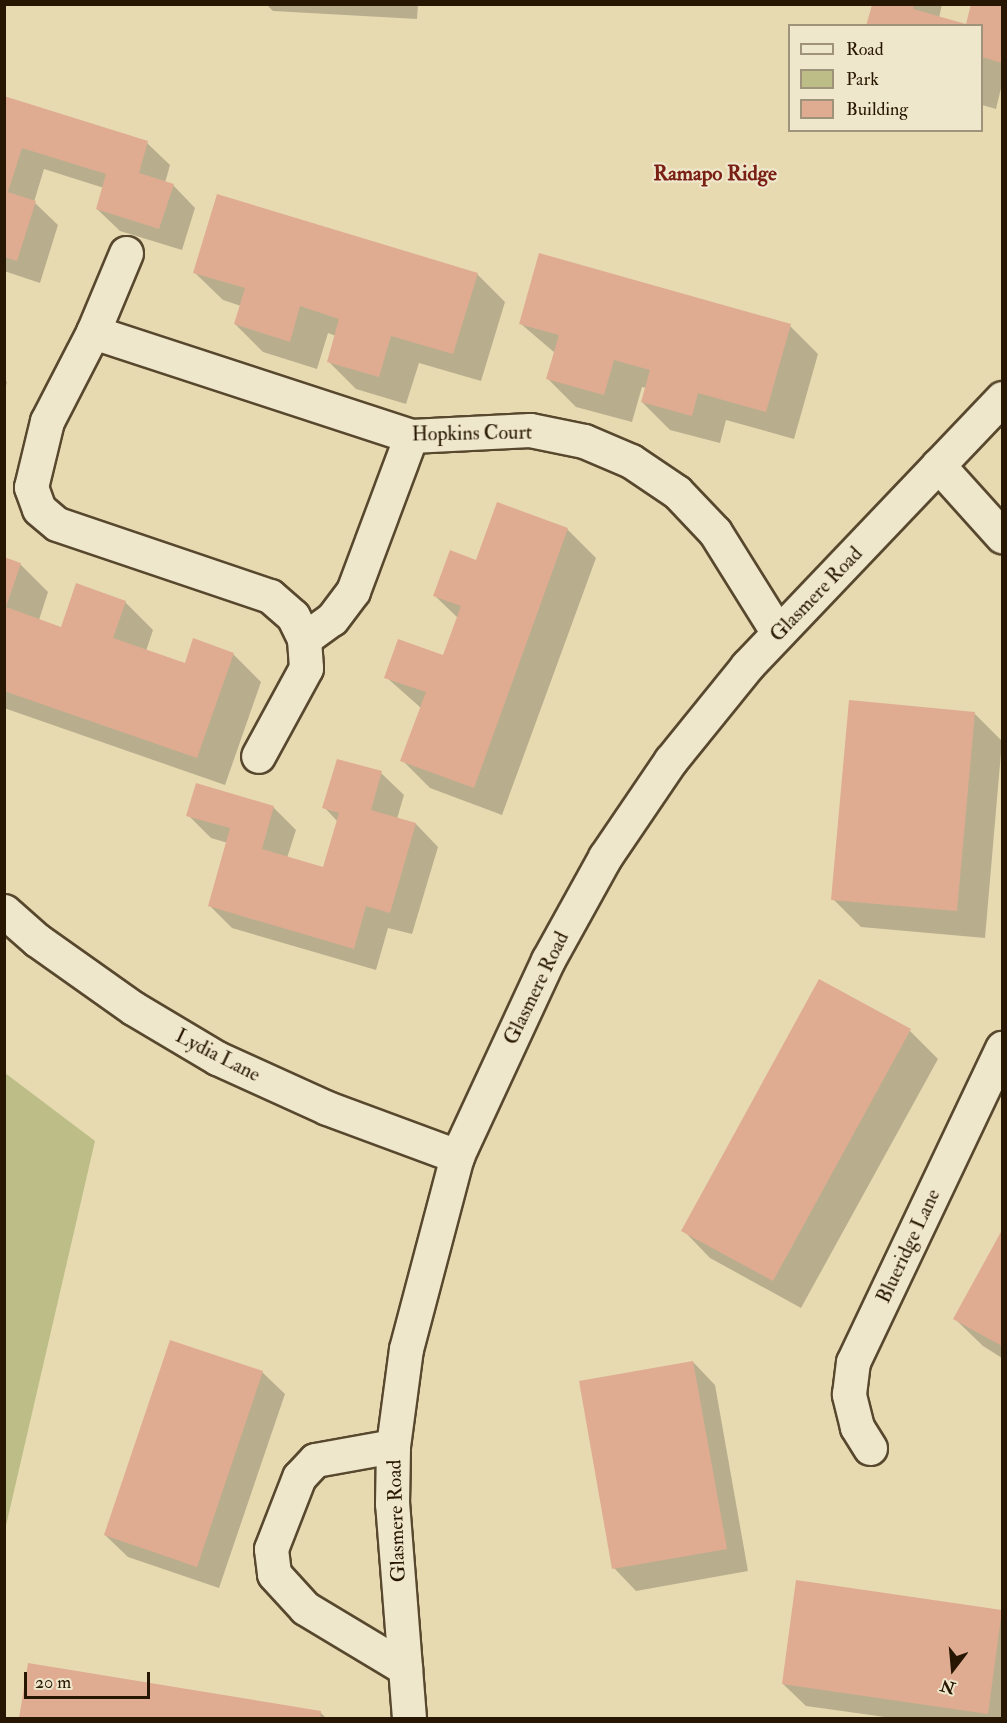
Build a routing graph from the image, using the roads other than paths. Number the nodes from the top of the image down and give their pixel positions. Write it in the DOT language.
graph roads {
  1 [pos="126,253"];
  2 [pos="93,332"];
  3 [pos="1002,398"];
  4 [pos="411,436"];
  5 [pos="938,465"];
  6 [pos="1002,536"];
  7 [pos="778,633"];
  8 [pos="304,639"];
  9 [pos="258,756"];
  10 [pos="4,911"];
  11 [pos="1002,1048"];
  12 [pos="457,1156"];
  13 [pos="393,1446"];
  14 [pos="870,1448"];
  15 [pos="405,1668"];
  16 [pos="409,1719"];
  1 -- 2 [label="street"];
  2 -- 4 [label="street, Hopkins Court"];
  2 -- 8 [label="street"];
  3 -- 5 [label="street, Glasmere Road"];
  4 -- 7 [label="street, Hopkins Court"];
  4 -- 8 [label="street"];
  5 -- 6 [label="street"];
  5 -- 7 [label="street, Glasmere Road"];
  7 -- 12 [label="street, Glasmere Road"];
  8 -- 9 [label="street"];
  10 -- 12 [label="street, Lydia Lane"];
  11 -- 14 [label="street, Blueridge Lane"];
  12 -- 13 [label="street, Glasmere Road"];
  13 -- 15 [label="street, Glasmere Road"];
  13 -- 15 [label="street"];
  15 -- 16 [label="street, Glasmere Road"];
}
